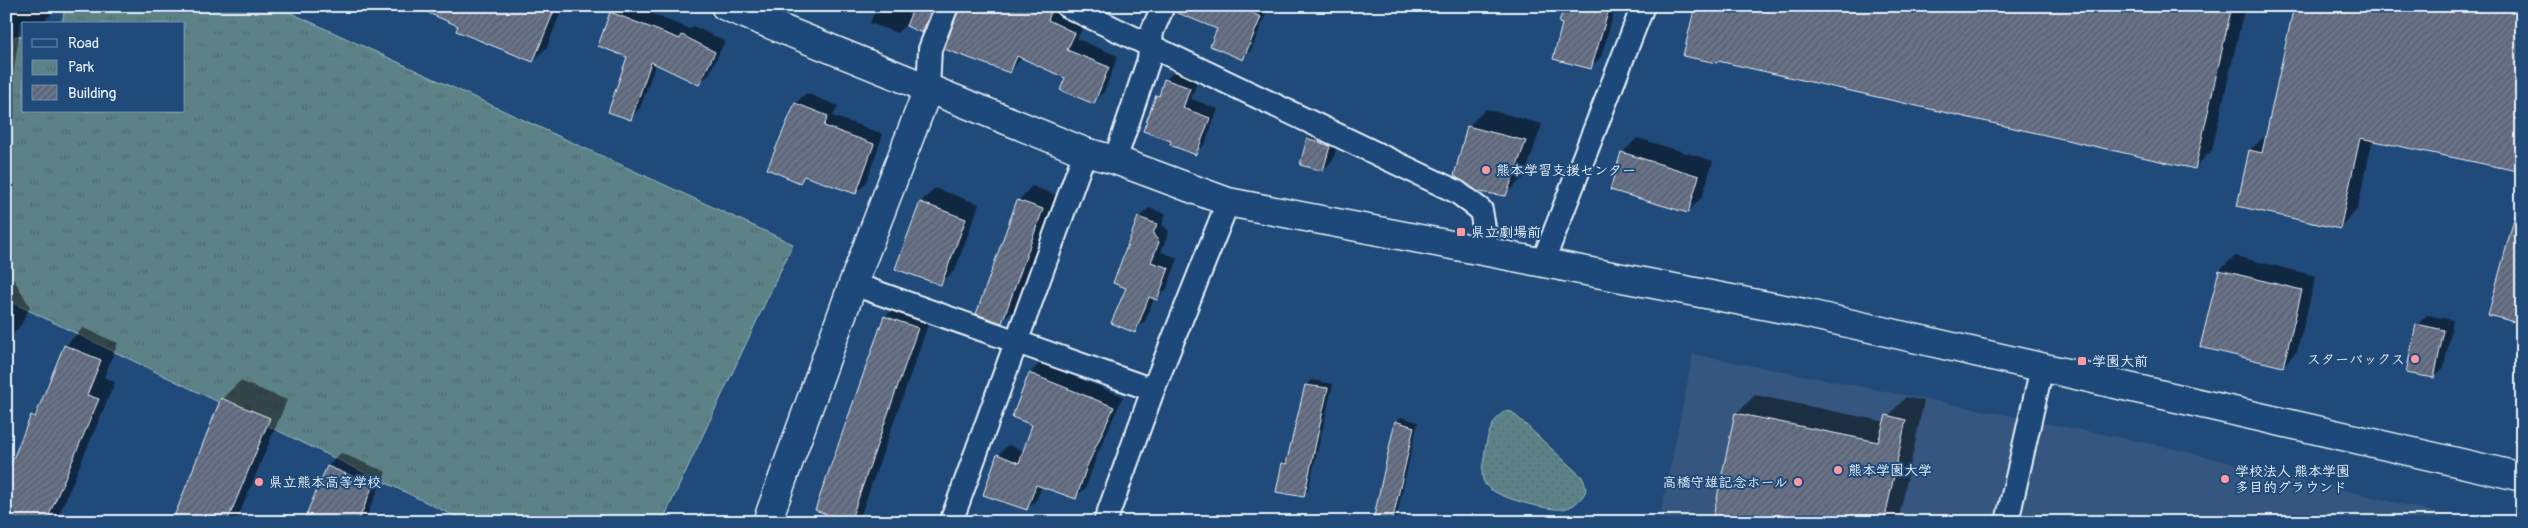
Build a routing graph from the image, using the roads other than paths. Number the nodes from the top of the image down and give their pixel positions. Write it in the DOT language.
graph roads {
  1 [pos="725,6"];
  2 [pos="947,6"];
  3 [pos="1067,6"];
  4 [pos="1163,6"];
  5 [pos="1643,6"];
  6 [pos="763,14"];
  7 [pos="1149,46"];
  8 [pos="928,89"];
  9 [pos="1085,152"];
  10 [pos="1115,160"];
  11 [pos="1228,202"];
  12 [pos="1488,252"];
  13 [pos="1542,264"];
  14 [pos="854,284"];
  15 [pos="1015,342"];
  16 [pos="2042,367"];
  17 [pos="1153,390"];
  18 [pos="2522,477"];
  19 [pos="767,522"];
  20 [pos="951,522"];
  21 [pos="1104,522"];
  22 [pos="2007,522"];
  1 -- 6 [label="street"];
  2 -- 8 [label="street"];
  3 -- 7 [label="street"];
  4 -- 7 [label="street"];
  5 -- 13 [label="street"];
  6 -- 8 [label="street"];
  7 -- 10 [label="street"];
  7 -- 12 [label="street"];
  8 -- 9 [label="street"];
  8 -- 14 [label="street"];
  9 -- 10 [label="street"];
  9 -- 15 [label="street"];
  10 -- 11 [label="street"];
  11 -- 12 [label="street"];
  11 -- 17 [label="street"];
  12 -- 13 [label="street"];
  13 -- 16 [label="street"];
  14 -- 15 [label="street"];
  14 -- 19 [label="street"];
  15 -- 17 [label="street"];
  15 -- 20 [label="street"];
  16 -- 18 [label="street"];
  16 -- 22 [label="street"];
  17 -- 21 [label="street"];
}
